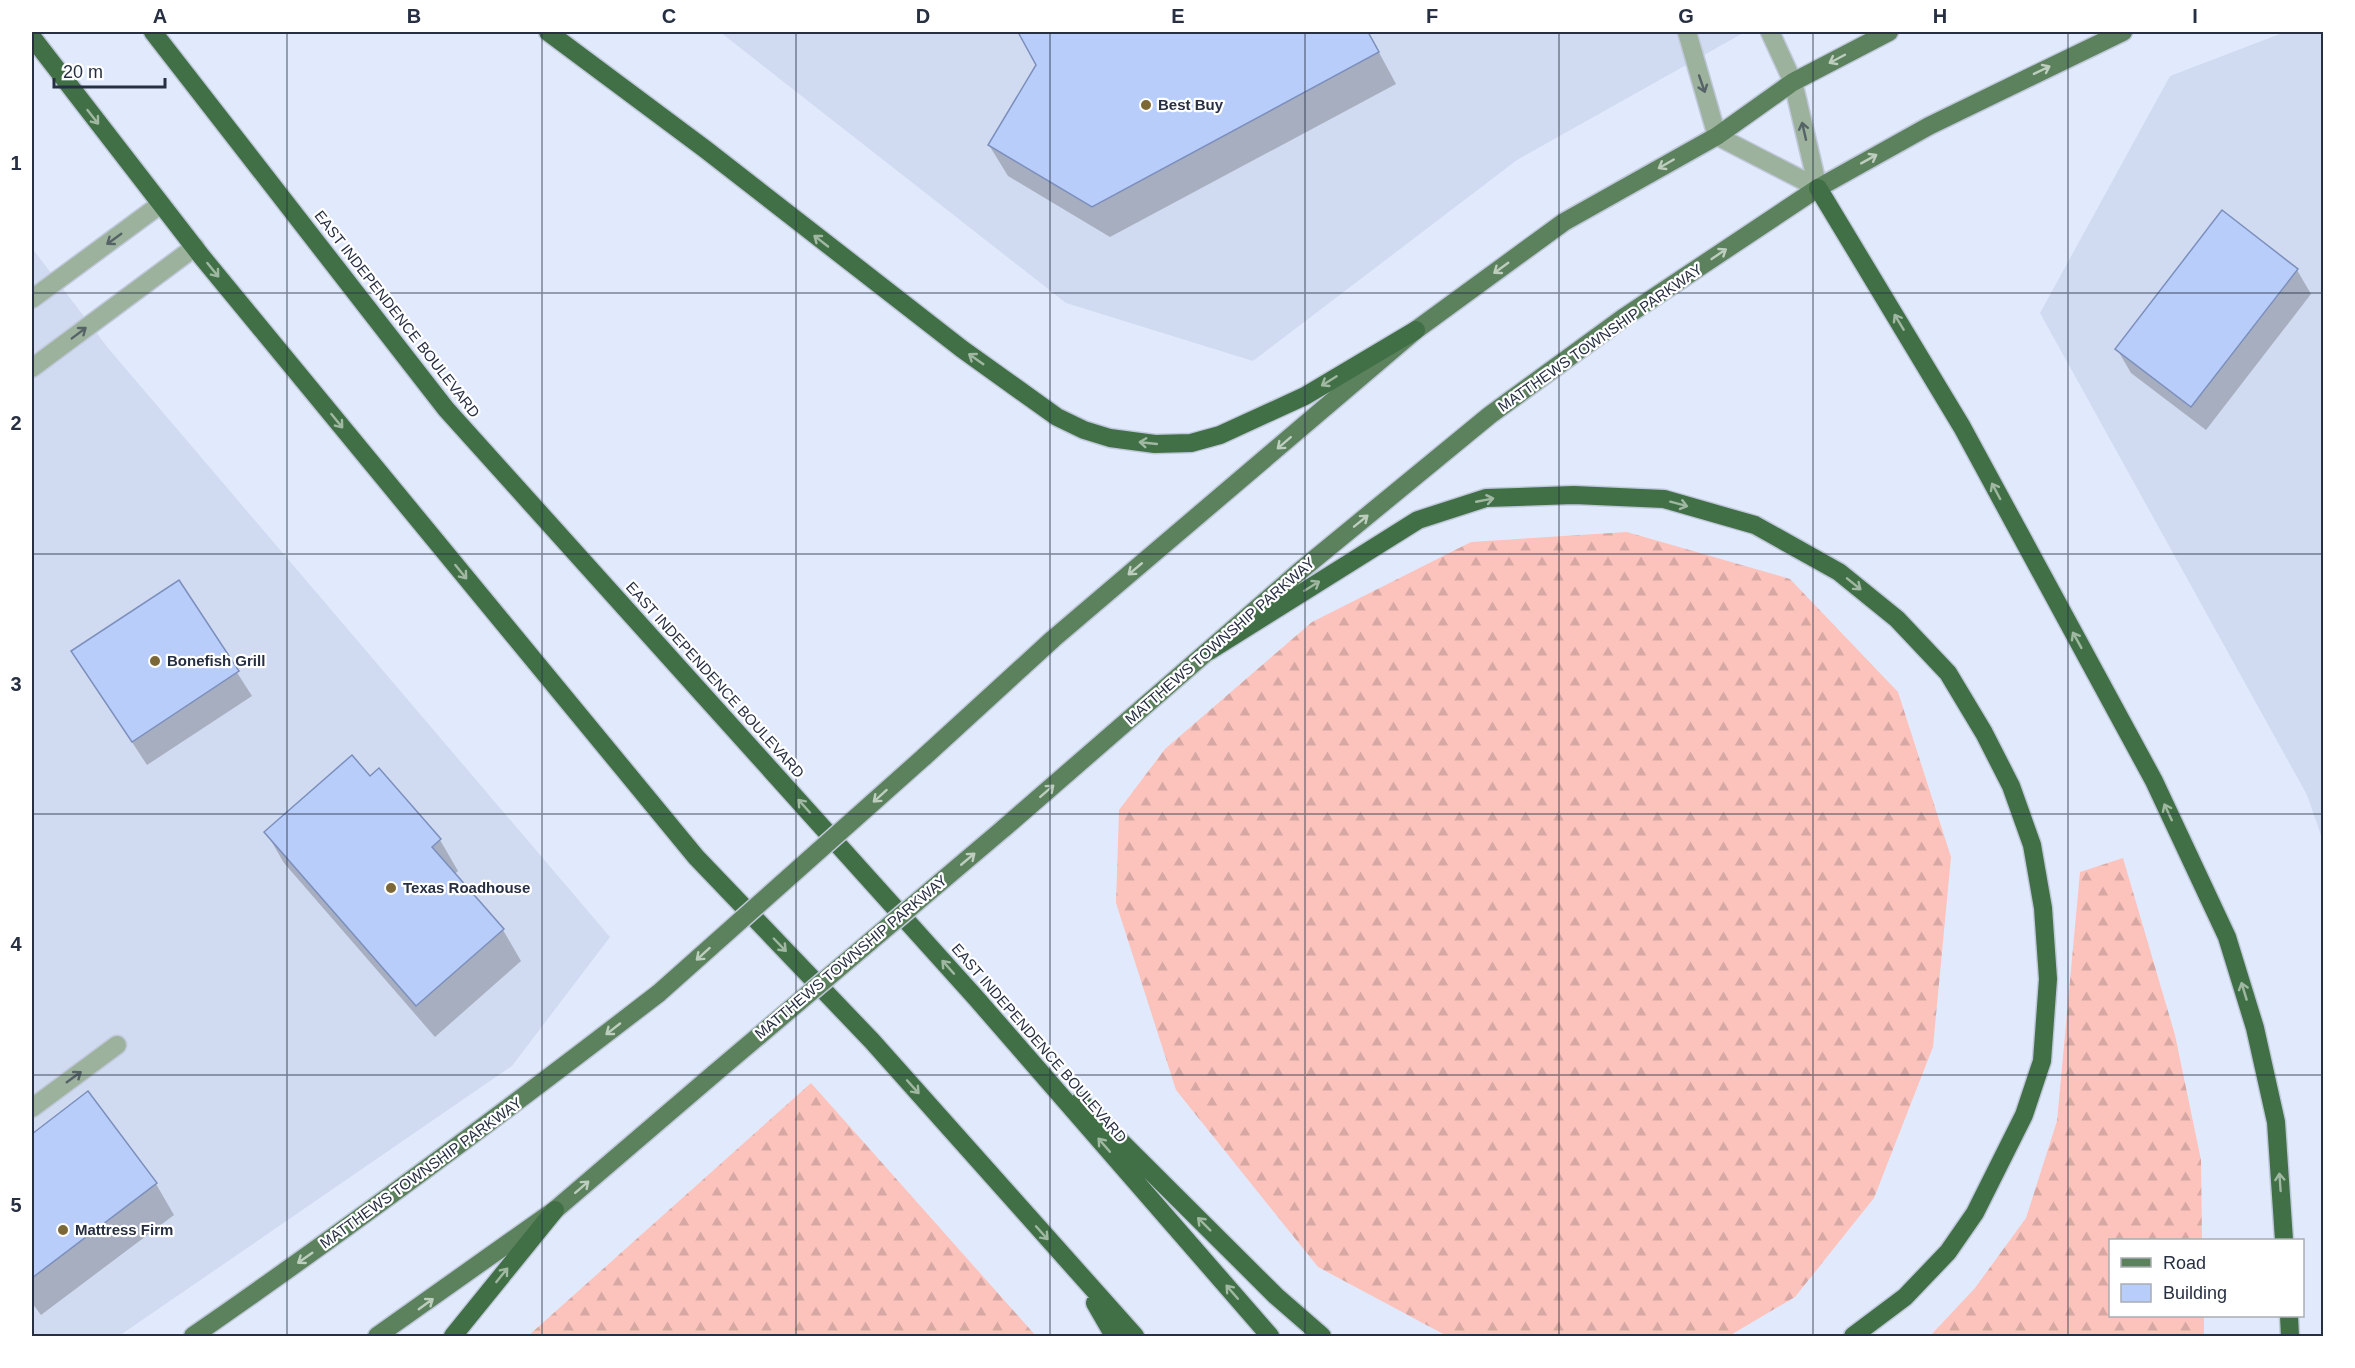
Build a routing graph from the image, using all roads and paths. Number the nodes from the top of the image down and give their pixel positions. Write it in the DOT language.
graph roads {
  1 [pos="153,32"];
  2 [pos="548,32"];
  3 [pos="1687,32"];
  4 [pos="1770,32"];
  5 [pos="1889,32"];
  6 [pos="2109,32"];
  7 [pos="2123,32"];
  8 [pos="32,37"];
  9 [pos="2094,44"];
  10 [pos="1793,82"];
  11 [pos="1717,136"];
  12 [pos="1818,188"];
  13 [pos="161,204"];
  14 [pos="195,247"];
  15 [pos="32,299"];
  16 [pos="1416,330"];
  17 [pos="32,368"];
  18 [pos="1209,651"];
  19 [pos="976,998"];
  20 [pos="117,1045"];
  21 [pos="32,1108"];
  22 [pos="555,1210"];
  23 [pos="2284,1239"];
  24 [pos="1077,1273"];
  25 [pos="2289,1317"];
  26 [pos="193,1336"];
  27 [pos="377,1336"];
  28 [pos="453,1336"];
  29 [pos="1114,1336"];
  30 [pos="1135,1336"];
  31 [pos="1270,1336"];
  32 [pos="1322,1336"];
  33 [pos="1853,1336"];
  34 [pos="2290,1336"];
  19 -- 1 [label="highway, EAST INDEPENDENCE BOULEVARD, one-way"];
  16 -- 2 [label="highway, one-way"];
  3 -- 11 [label="lane, one-way"];
  4 -- 10 [label="lane"];
  5 -- 10 [label="main road, MATTHEWS TOWNSHIP PARKWAY, one-way"];
  6 -- 9 [label="main road"];
  7 -- 9 [label="main road, MATTHEWS TOWNSHIP PARKWAY"];
  8 -- 13 [label="highway, one-way"];
  12 -- 9 [label="main road, MATTHEWS TOWNSHIP PARKWAY, one-way"];
  10 -- 11 [label="main road, MATTHEWS TOWNSHIP PARKWAY"];
  12 -- 10 [label="lane, one-way"];
  11 -- 12 [label="lane"];
  11 -- 16 [label="main road, MATTHEWS TOWNSHIP PARKWAY, one-way"];
  18 -- 12 [label="main road, MATTHEWS TOWNSHIP PARKWAY, one-way"];
  23 -- 12 [label="highway, one-way"];
  13 -- 14 [label="highway"];
  13 -- 15 [label="lane, one-way"];
  17 -- 14 [label="lane, one-way"];
  14 -- 24 [label="highway, one-way"];
  16 -- 26 [label="main road, MATTHEWS TOWNSHIP PARKWAY, one-way, bridge"];
  22 -- 18 [label="main road, MATTHEWS TOWNSHIP PARKWAY, one-way, bridge"];
  18 -- 33 [label="highway, one-way"];
  31 -- 19 [label="highway, EAST INDEPENDENCE BOULEVARD, one-way"];
  32 -- 19 [label="highway, one-way"];
  21 -- 20 [label="lane, one-way"];
  27 -- 22 [label="main road, MATTHEWS TOWNSHIP PARKWAY, one-way"];
  28 -- 22 [label="highway, one-way"];
  24 -- 29 [label="highway"];
  24 -- 30 [label="highway"];
  25 -- 34 [label="highway"];
}
